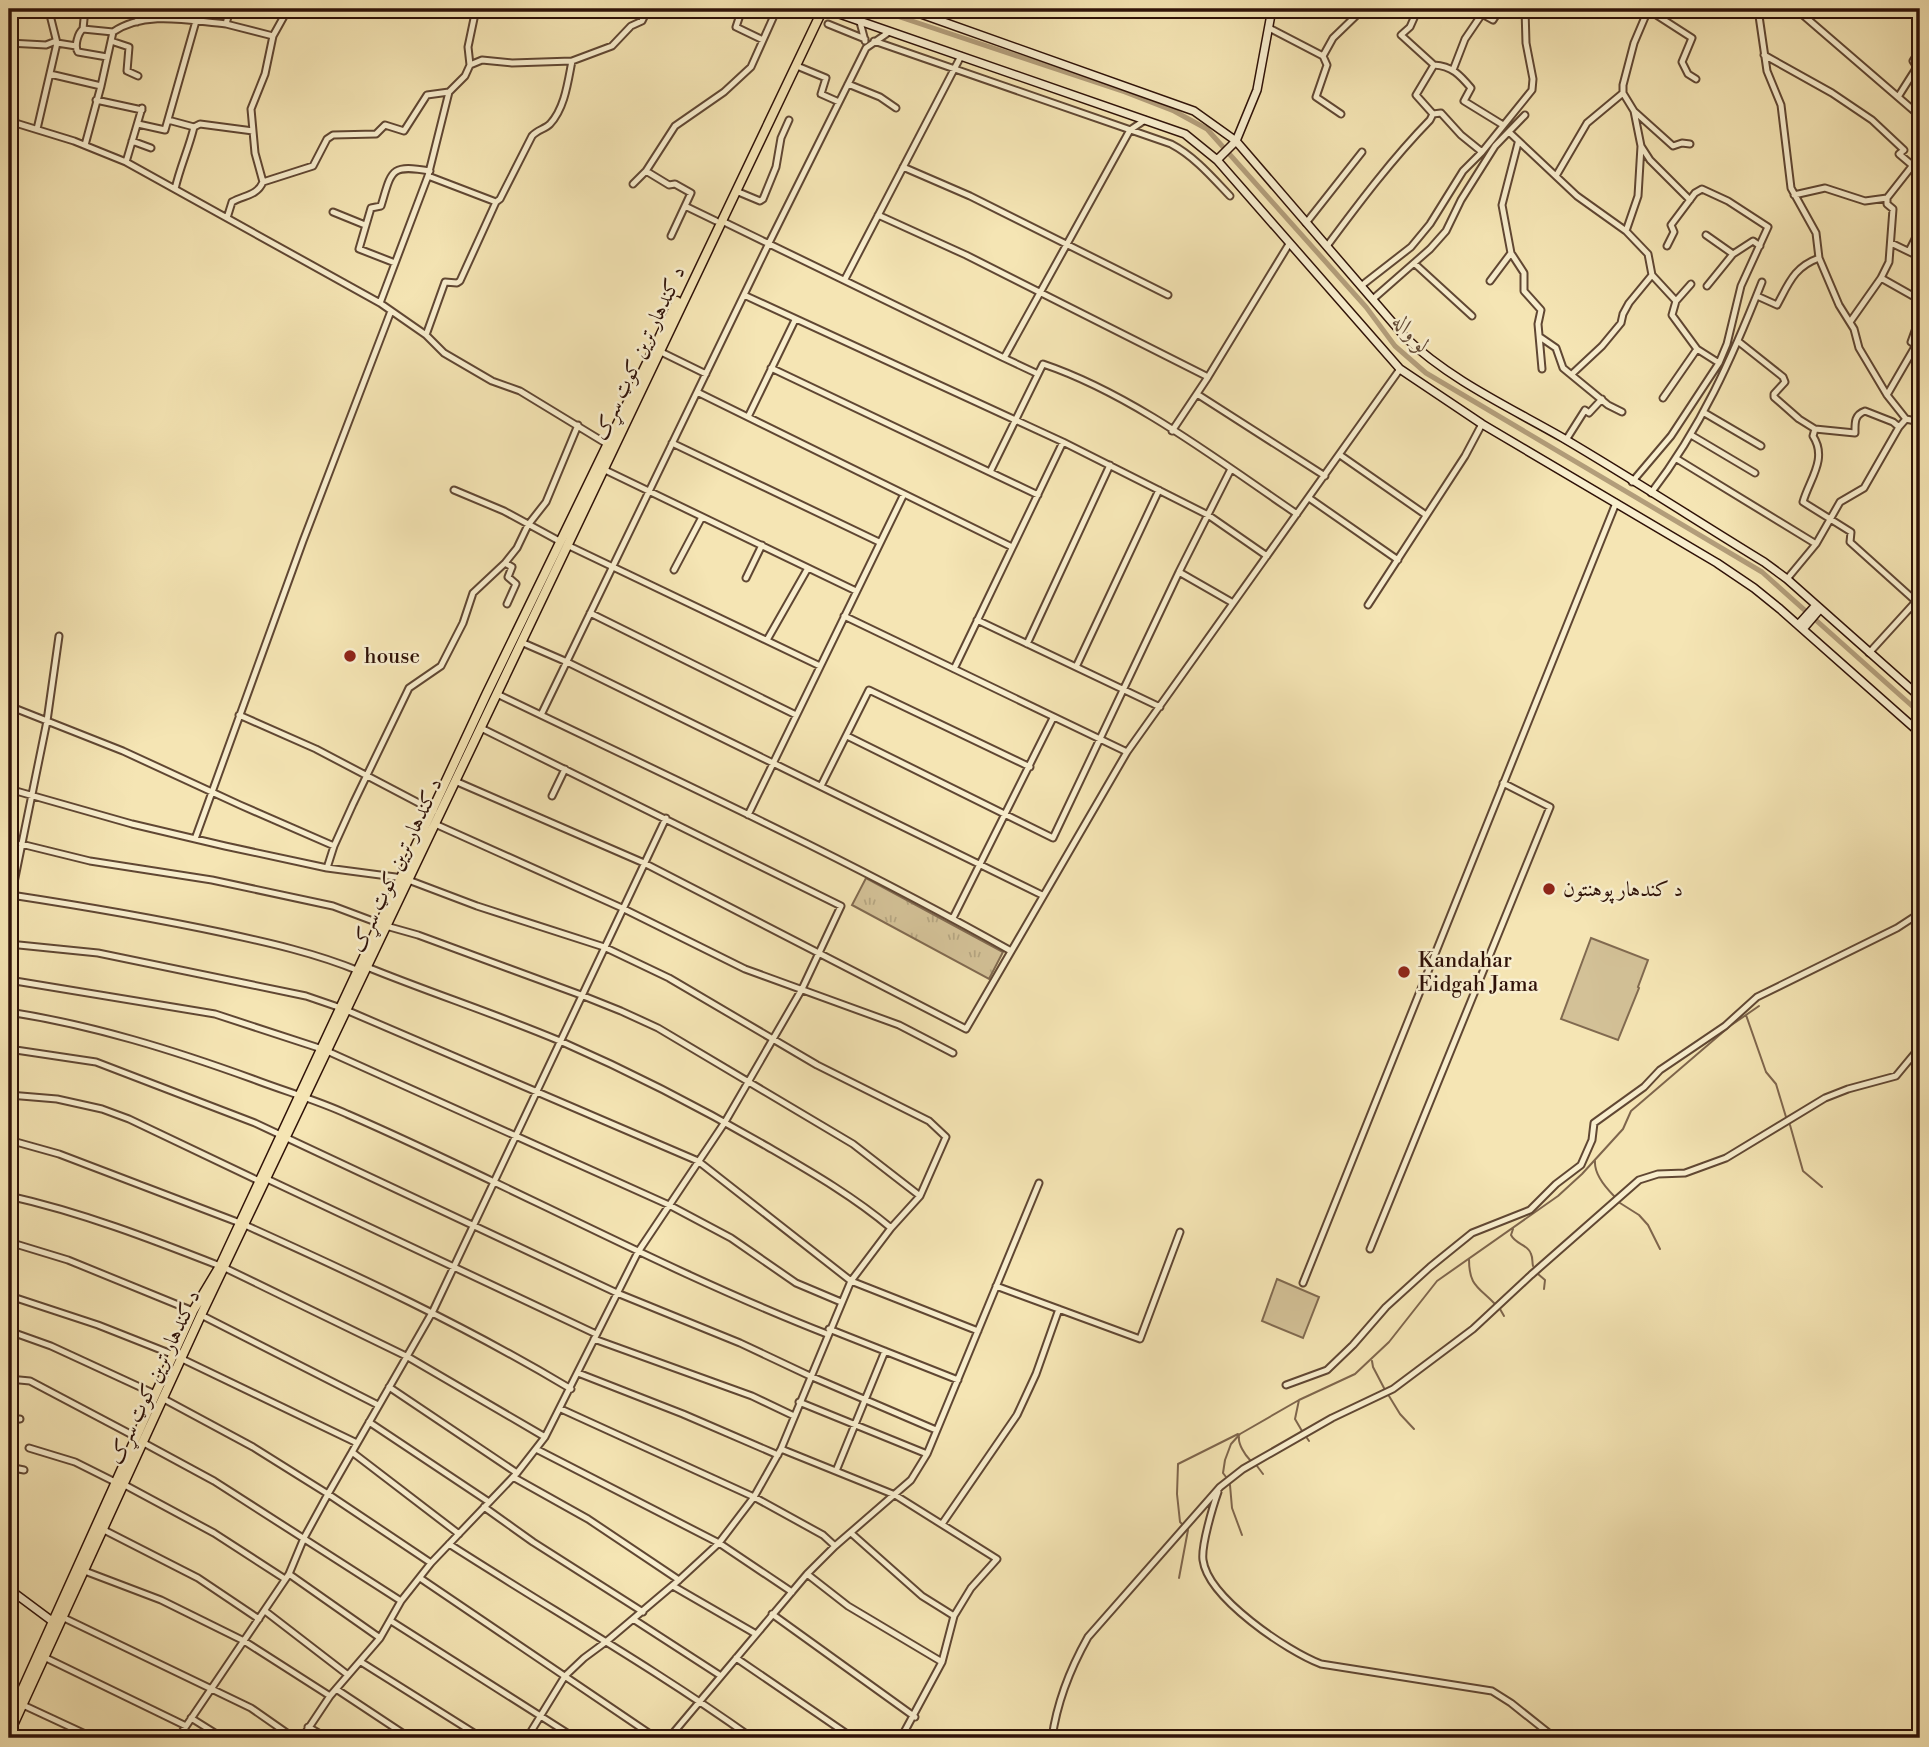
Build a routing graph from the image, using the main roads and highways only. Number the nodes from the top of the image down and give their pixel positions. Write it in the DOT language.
graph roads {
  1 [pos="823,10"];
  2 [pos="719,221"];
  3 [pos="657,350"];
  4 [pos="564,543"];
  5 [pos="488,703"];
  6 [pos="405,879"];
  7 [pos="119,1483"];
  8 [pos="94,1536"];
  9 [pos="57,1621"];
  10 [pos="9,1719"];
  11 [pos="9,1734"];
  1 -- 2 [label="main road, د کندهار ترين کوټ سړک"];
  1 -- 2 [label="main road, د کندهار ترين کوټ سړک"];
  2 -- 3 [label="main road, د کندهار ترين کوټ سړک"];
  3 -- 4 [label="main road, د کندهار ترين کوټ سړک"];
  3 -- 4 [label="main road, د کندهار ترين کوټ سړک"];
  4 -- 5 [label="main road, د کندهار ترين کوټ سړک"];
  4 -- 5 [label="main road, د کندهار ترين کوټ سړک"];
  5 -- 6 [label="main road, د کندهار ترين کوټ سړک"];
  5 -- 6 [label="main road, د کندهار ترين کوټ سړک"];
  6 -- 7 [label="main road, د کندهار ترين کوټ سړک"];
  7 -- 8 [label="main road, د کندهار ترين کوټ سړک"];
  7 -- 8 [label="main road, د کندهار ترين کوټ سړک"];
  8 -- 9 [label="main road, د کندهار ترين کوټ سړک"];
  8 -- 9 [label="main road, د کندهار ترين کوټ سړک"];
  9 -- 10 [label="main road, د کندهار ترين کوټ سړک"];
  9 -- 11 [label="main road, د کندهار ترين کوټ سړک"];
}
